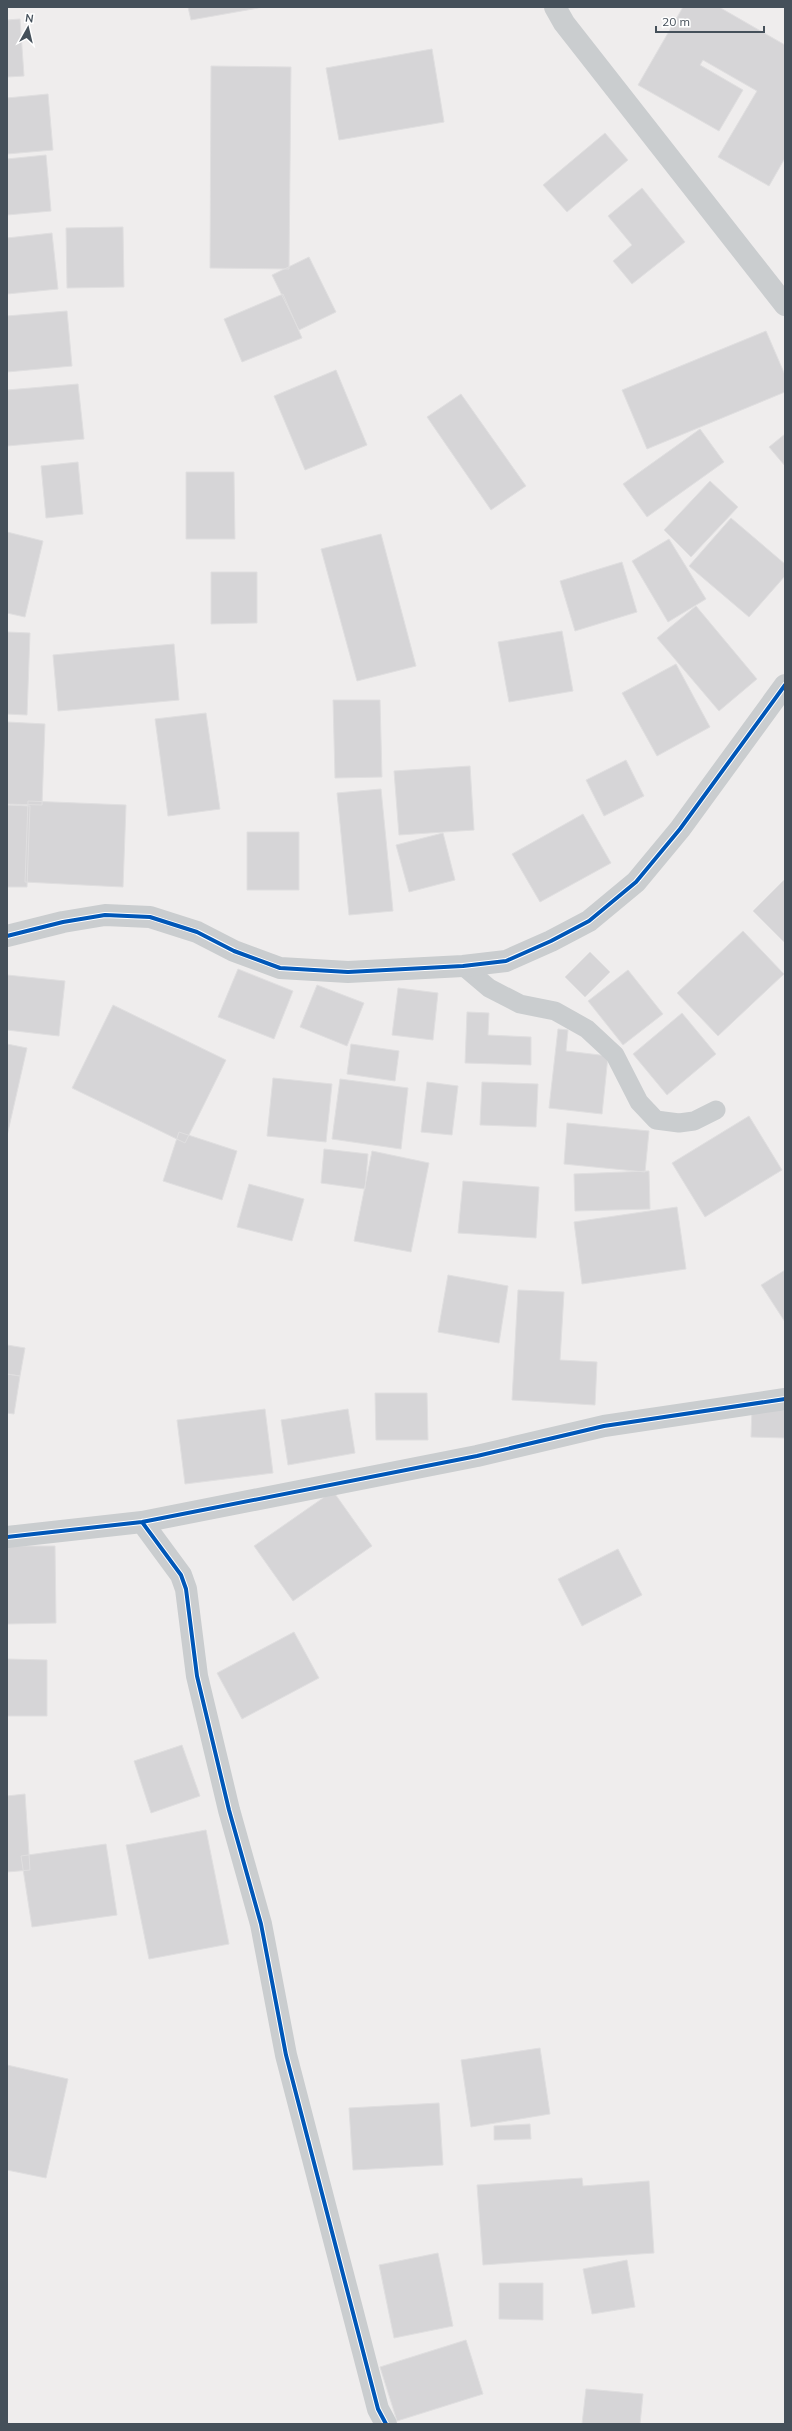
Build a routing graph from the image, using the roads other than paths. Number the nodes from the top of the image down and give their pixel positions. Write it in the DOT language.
graph roads {
  1 [pos="555,7"];
  2 [pos="785,305"];
  3 [pos="785,685"];
  4 [pos="7,936"];
  5 [pos="462,966"];
  6 [pos="716,1110"];
  7 [pos="785,1399"];
  8 [pos="142,1522"];
  9 [pos="7,1537"];
  10 [pos="386,2424"];
  1 -- 2 [label="street"];
  3 -- 5 [label="street"];
  4 -- 5 [label="street"];
  5 -- 6 [label="lane"];
  7 -- 8 [label="street"];
  8 -- 9 [label="street"];
  8 -- 10 [label="street"];
}
